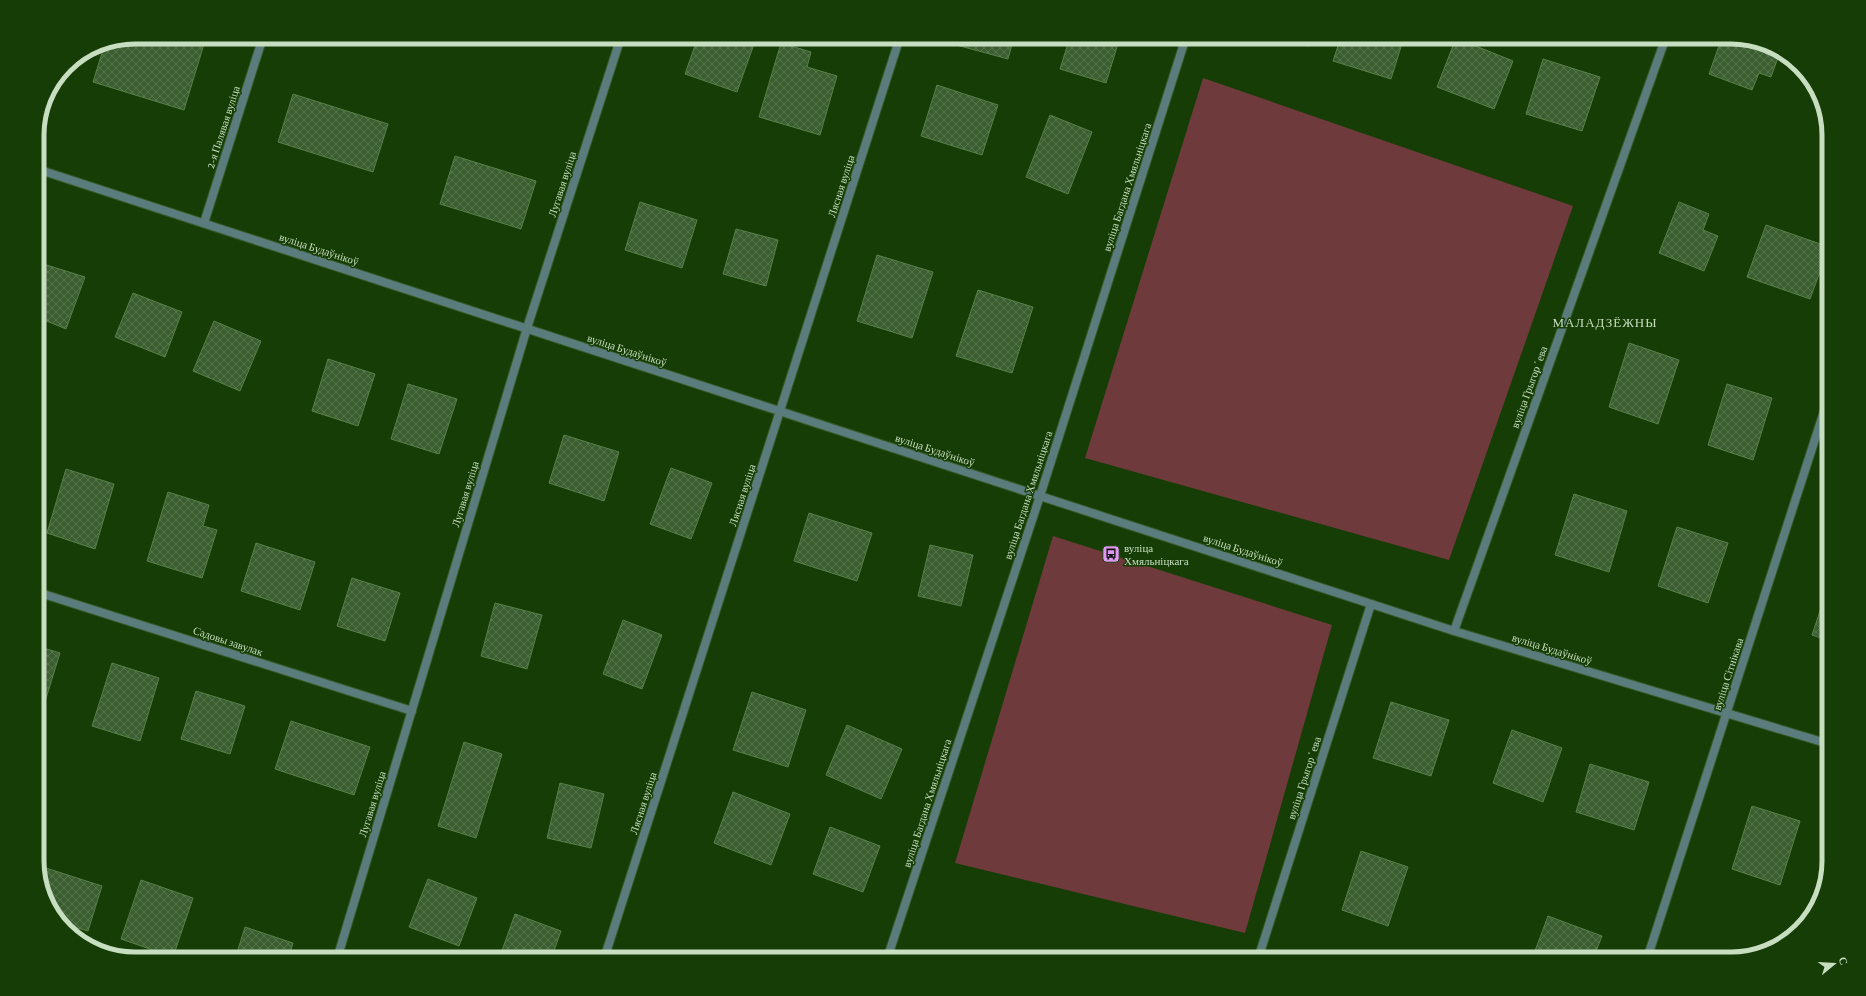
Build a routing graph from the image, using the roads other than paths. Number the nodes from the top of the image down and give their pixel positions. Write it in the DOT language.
graph roads {
  1 [pos="261,44"];
  2 [pos="619,44"];
  3 [pos="898,44"];
  4 [pos="1184,44"];
  5 [pos="1664,44"];
  6 [pos="44,171"];
  7 [pos="204,223"];
  8 [pos="527,328"];
  9 [pos="781,411"];
  10 [pos="1822,418"];
  11 [pos="1040,496"];
  12 [pos="44,594"];
  13 [pos="1371,604"];
  14 [pos="1454,631"];
  15 [pos="412,711"];
  16 [pos="1727,714"];
  17 [pos="1822,742"];
  18 [pos="339,952"];
  19 [pos="606,952"];
  20 [pos="889,952"];
  21 [pos="1260,952"];
  22 [pos="1648,952"];
  1 -- 7 [label="street, 2-я Палявая вуліца"];
  2 -- 8 [label="street, Лугавая вуліца"];
  3 -- 9 [label="street, Лясная вуліца"];
  4 -- 11 [label="street, вуліца Багдана Хмяльніцкага"];
  5 -- 14 [label="street, вуліца Грыгорʼева"];
  6 -- 7 [label="street, вуліца Будаўнікоў"];
  7 -- 8 [label="street, вуліца Будаўнікоў"];
  8 -- 9 [label="street, вуліца Будаўнікоў"];
  8 -- 15 [label="street, Лугавая вуліца"];
  9 -- 11 [label="street, вуліца Будаўнікоў"];
  9 -- 19 [label="street, Лясная вуліца"];
  10 -- 16 [label="street, вуліца Сітнікава"];
  11 -- 13 [label="street, вуліца Будаўнікоў"];
  11 -- 20 [label="street, вуліца Багдана Хмяльніцкага"];
  12 -- 15 [label="street, Садовы завулак"];
  13 -- 14 [label="street, вуліца Будаўнікоў"];
  13 -- 21 [label="street, вуліца Грыгорʼева"];
  14 -- 16 [label="street, вуліца Будаўнікоў"];
  15 -- 18 [label="street, Лугавая вуліца"];
  16 -- 17 [label="street, вуліца Будаўнікоў"];
  16 -- 22 [label="street, вуліца Сітнікава"];
}
